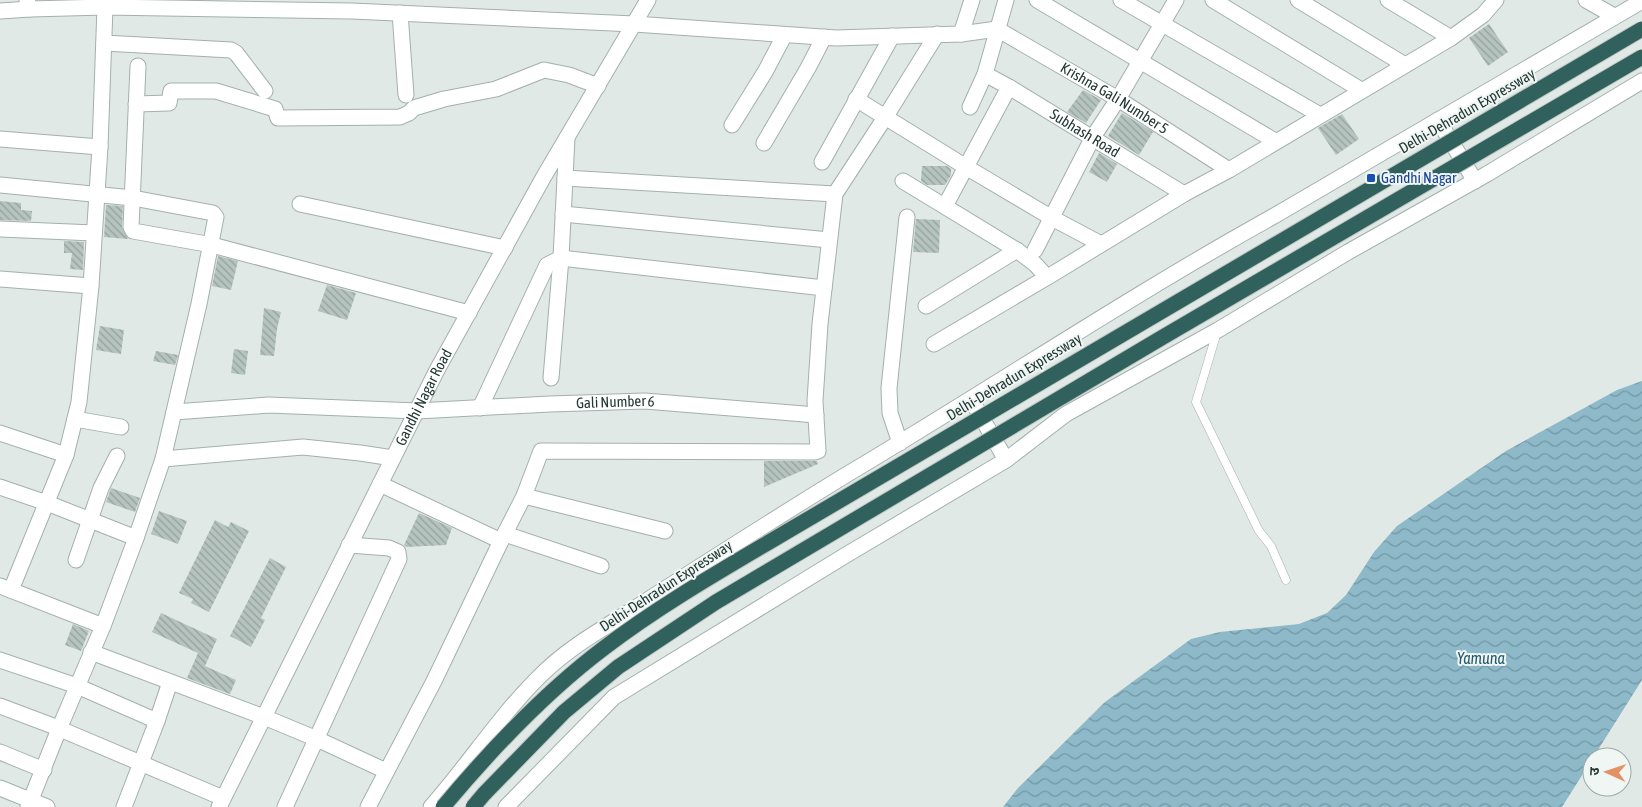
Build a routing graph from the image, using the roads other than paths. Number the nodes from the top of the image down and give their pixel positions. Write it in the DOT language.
graph roads {
  1 [pos="648,0"];
  2 [pos="972,0"];
  3 [pos="1006,0"];
  4 [pos="1037,0"];
  5 [pos="1121,0"];
  6 [pos="1176,0"];
  7 [pos="1213,0"];
  8 [pos="1298,0"];
  9 [pos="1388,0"];
  10 [pos="1496,0"];
  11 [pos="1586,0"];
  12 [pos="1642,1"];
  13 [pos="28,4"];
  14 [pos="57,4"];
  15 [pos="111,4"];
  16 [pos="0,11"];
  17 [pos="400,13"];
  18 [pos="1614,16"];
  19 [pos="1161,23"];
  20 [pos="634,24"];
  21 [pos="998,29"];
  22 [pos="1642,29"];
  23 [pos="937,34"];
  24 [pos="961,34"];
  25 [pos="784,36"];
  26 [pos="892,36"];
  27 [pos="824,38"];
  28 [pos="1451,38"];
  29 [pos="104,43"];
  30 [pos="1642,57"];
  31 [pos="1140,60"];
  32 [pos="1405,65"];
  33 [pos="138,66"];
  34 [pos="985,74"];
  35 [pos="1642,81"];
  36 [pos="598,86"];
  37 [pos="1009,87"];
  38 [pos="1362,90"];
  39 [pos="265,91"];
  40 [pos="406,95"];
  41 [pos="1118,98"];
  42 [pos="856,99"];
  43 [pos="136,104"];
  44 [pos="970,107"];
  45 [pos="1320,115"];
  46 [pos="886,116"];
  47 [pos="1438,120"];
  48 [pos="732,126"];
  49 [pos="1094,137"];
  50 [pos="567,138"];
  51 [pos="0,139"];
  52 [pos="1275,142"];
  53 [pos="764,143"];
  54 [pos="100,147"];
  55 [pos="822,162"];
  56 [pos="966,167"];
  57 [pos="1228,170"];
  58 [pos="566,178"];
  59 [pos="903,181"];
  60 [pos="1475,181"];
  61 [pos="0,185"];
  62 [pos="96,193"];
  63 [pos="834,194"];
  64 [pos="1184,194"];
  65 [pos="133,198"];
  66 [pos="300,204"];
  67 [pos="946,206"];
  68 [pos="563,214"];
  69 [pos="907,217"];
  70 [pos="1052,218"];
  71 [pos="0,230"];
  72 [pos="94,233"];
  73 [pos="829,240"];
  74 [pos="1101,244"];
  75 [pos="212,245"];
  76 [pos="505,248"];
  77 [pos="1017,250"];
  78 [pos="1035,250"];
  79 [pos="561,258"];
  80 [pos="1047,278"];
  81 [pos="0,279"];
  82 [pos="91,286"];
  83 [pos="824,288"];
  84 [pos="926,306"];
  85 [pos="469,313"];
  86 [pos="1218,330"];
  87 [pos="934,344"];
  88 [pos="551,378"];
  89 [pos="971,399"];
  90 [pos="480,408"];
  91 [pos="174,412"];
  92 [pos="417,412"];
  93 [pos="816,415"];
  94 [pos="75,419"];
  95 [pos="121,427"];
  96 [pos="0,433"];
  97 [pos="900,443"];
  98 [pos="66,455"];
  99 [pos="117,456"];
  100 [pos="393,458"];
  101 [pos="163,460"];
  102 [pos="1006,460"];
  103 [pos="380,484"];
  104 [pos="0,487"];
  105 [pos="524,496"];
  106 [pos="47,502"];
  107 [pos="90,519"];
  108 [pos="665,531"];
  109 [pos="136,538"];
  110 [pos="503,538"];
  111 [pos="350,545"];
  112 [pos="76,560"];
  113 [pos="601,566"];
  114 [pos="1286,580"];
  115 [pos="5,588"];
  116 [pos="103,626"];
  117 [pos="91,652"];
  118 [pos="0,660"];
  119 [pos="170,682"];
  120 [pos="77,686"];
  121 [pos="0,706"];
  122 [pos="264,717"];
  123 [pos="157,721"];
  124 [pos="59,729"];
  125 [pos="317,739"];
  126 [pos="0,752"];
  127 [pos="141,763"];
  128 [pos="44,770"];
  129 [pos="386,771"];
  130 [pos="0,788"];
  131 [pos="30,803"];
  132 [pos="221,803"];
  133 [pos="47,807"];
  134 [pos="124,807"];
  135 [pos="285,807"];
  136 [pos="368,807"];
  137 [pos="431,807"];
  138 [pos="443,807"];
  139 [pos="474,807"];
  140 [pos="506,807"];
  1 -- 20 [label="street, Gandhi Nagar Road"];
  2 -- 24 [label="street"];
  3 -- 21 [label="street"];
  4 -- 31 [label="street"];
  5 -- 19 [label="street"];
  6 -- 19 [label="street"];
  7 -- 38 [label="street"];
  8 -- 32 [label="street"];
  9 -- 28 [label="street"];
  10 -- 28 [label="street"];
  11 -- 18 [label="street"];
  12 -- 18 [label="street"];
  13 -- 14 [label="street"];
  13 -- 16 [label="street"];
  14 -- 15 [label="street"];
  15 -- 17 [label="street"];
  15 -- 29 [label="street"];
  17 -- 20 [label="street"];
  17 -- 40 [label="street"];
  18 -- 47 [label="street"];
  19 -- 31 [label="street"];
  19 -- 45 [label="street"];
  20 -- 25 [label="street"];
  20 -- 36 [label="street, Gandhi Nagar Road"];
  21 -- 24 [label="street"];
  21 -- 34 [label="street"];
  21 -- 41 [label="street, Krishna Gali Number 5"];
  22 -- 138 [label="highway, Delhi-Dehradun Expressway, bridge"];
  23 -- 24 [label="street"];
  23 -- 26 [label="street"];
  23 -- 46 [label="street"];
  25 -- 27 [label="street"];
  25 -- 48 [label="street"];
  26 -- 27 [label="street"];
  26 -- 42 [label="street"];
  27 -- 53 [label="street"];
  28 -- 32 [label="street"];
  29 -- 39 [label="street"];
  29 -- 54 [label="street"];
  30 -- 139 [label="highway, bridge"];
  31 -- 41 [label="street"];
  31 -- 52 [label="street"];
  32 -- 38 [label="street"];
  33 -- 43 [label="street"];
  34 -- 37 [label="street, Subhash Road"];
  34 -- 44 [label="street"];
  35 -- 60 [label="street"];
  36 -- 43 [label="street"];
  36 -- 50 [label="street, Gandhi Nagar Road"];
  37 -- 49 [label="street, Subhash Road"];
  37 -- 56 [label="street"];
  38 -- 45 [label="street"];
  41 -- 49 [label="street"];
  41 -- 57 [label="street, Krishna Gali Number 5"];
  42 -- 46 [label="street"];
  42 -- 55 [label="street"];
  43 -- 65 [label="street"];
  45 -- 52 [label="street"];
  46 -- 56 [label="street"];
  46 -- 63 [label="street"];
  47 -- 60 [label="street"];
  47 -- 89 [label="street"];
  49 -- 64 [label="street, Subhash Road"];
  49 -- 70 [label="street"];
  50 -- 58 [label="street"];
  50 -- 76 [label="street, Gandhi Nagar Road"];
  51 -- 54 [label="street"];
  52 -- 57 [label="street"];
  54 -- 62 [label="street"];
  56 -- 67 [label="street"];
  56 -- 70 [label="street"];
  57 -- 64 [label="street"];
  58 -- 63 [label="street"];
  58 -- 68 [label="street"];
  59 -- 67 [label="street"];
  60 -- 86 [label="street"];
  61 -- 62 [label="street"];
  62 -- 65 [label="street"];
  62 -- 72 [label="street"];
  63 -- 73 [label="street"];
  64 -- 74 [label="street"];
  65 -- 75 [label="street"];
  65 -- 75 [label="street"];
  66 -- 76 [label="street"];
  67 -- 77 [label="street"];
  68 -- 73 [label="street"];
  68 -- 79 [label="street"];
  69 -- 97 [label="street"];
  70 -- 74 [label="street"];
  70 -- 78 [label="street"];
  71 -- 72 [label="street"];
  72 -- 82 [label="street"];
  73 -- 83 [label="street"];
  74 -- 80 [label="street"];
  75 -- 85 [label="street"];
  75 -- 91 [label="street"];
  76 -- 85 [label="street, Gandhi Nagar Road"];
  77 -- 80 [label="street"];
  77 -- 84 [label="street"];
  79 -- 83 [label="street"];
  79 -- 88 [label="street"];
  79 -- 90 [label="street"];
  80 -- 87 [label="street"];
  81 -- 82 [label="street"];
  82 -- 94 [label="street"];
  83 -- 93 [label="street"];
  85 -- 92 [label="street, Gandhi Nagar Road"];
  86 -- 102 [label="street"];
  86 -- 114 [label="lane"];
  89 -- 97 [label="street"];
  89 -- 102 [label="street"];
  90 -- 92 [label="street, Gali Number 6"];
  90 -- 93 [label="street, Gali Number 6"];
  91 -- 92 [label="street, Gali Number 6"];
  91 -- 101 [label="street"];
  92 -- 100 [label="street, Gandhi Nagar Road"];
  93 -- 105 [label="street"];
  94 -- 95 [label="street"];
  94 -- 98 [label="street"];
  96 -- 98 [label="street"];
  97 -- 137 [label="street"];
  98 -- 106 [label="street"];
  99 -- 107 [label="street"];
  100 -- 101 [label="street"];
  100 -- 103 [label="street, Gandhi Nagar Road"];
  101 -- 109 [label="street"];
  102 -- 140 [label="street"];
  103 -- 110 [label="street"];
  103 -- 111 [label="street, Gandhi Nagar Road"];
  104 -- 106 [label="street"];
  105 -- 108 [label="street"];
  105 -- 110 [label="street"];
  106 -- 107 [label="street"];
  106 -- 115 [label="street"];
  107 -- 109 [label="street"];
  107 -- 112 [label="street"];
  109 -- 116 [label="street"];
  110 -- 113 [label="street"];
  110 -- 129 [label="street"];
  111 -- 122 [label="street, Gandhi Nagar Road"];
  111 -- 125 [label="street"];
  115 -- 116 [label="street"];
  116 -- 117 [label="street"];
  117 -- 119 [label="street"];
  117 -- 120 [label="street"];
  118 -- 120 [label="street"];
  119 -- 122 [label="street"];
  119 -- 123 [label="street"];
  120 -- 123 [label="street"];
  120 -- 124 [label="street"];
  121 -- 124 [label="street"];
  122 -- 125 [label="street"];
  122 -- 132 [label="street, Gandhi Nagar Road"];
  123 -- 127 [label="street"];
  124 -- 127 [label="street"];
  124 -- 128 [label="street"];
  125 -- 129 [label="street"];
  125 -- 135 [label="street"];
  126 -- 128 [label="street"];
  127 -- 132 [label="street"];
  127 -- 134 [label="street"];
  128 -- 131 [label="street"];
  129 -- 136 [label="street"];
  130 -- 131 [label="street"];
  131 -- 133 [label="street"];
}
